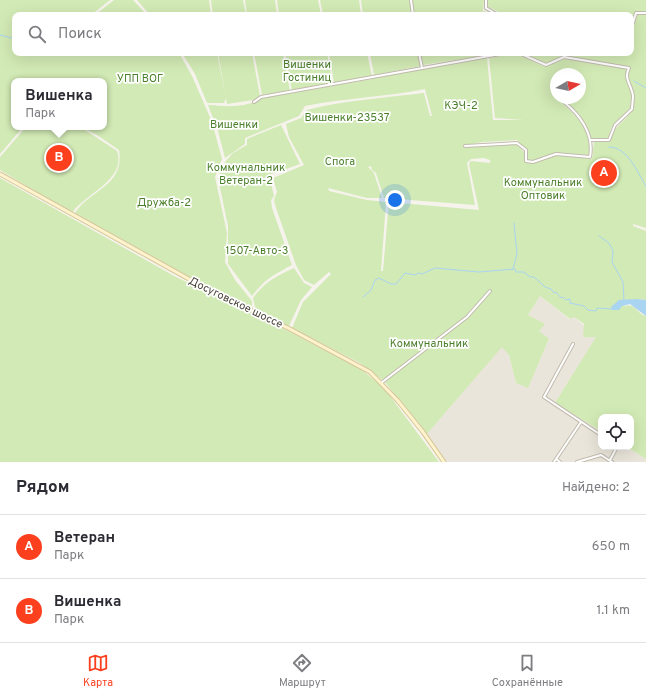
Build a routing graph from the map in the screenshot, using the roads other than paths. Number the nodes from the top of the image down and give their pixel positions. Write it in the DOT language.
graph roads {
  1 [pos="411,0"];
  2 [pos="486,0"];
  3 [pos="413,12"];
  4 [pos="493,12"];
  5 [pos="646,13"];
  6 [pos="634,20"];
  7 [pos="420,56"];
  8 [pos="489,56"];
  9 [pos="526,56"];
  10 [pos="422,68"];
  11 [pos="254,102"];
  12 [pos="566,104"];
  13 [pos="591,140"];
  14 [pos="465,146"];
  15 [pos="0,174"];
  16 [pos="490,291"];
  17 [pos="573,344"];
  18 [pos="381,383"];
  19 [pos="581,422"];
  20 [pos="598,433"];
  21 [pos="616,450"];
  22 [pos="556,459"];
  23 [pos="611,461"];
  24 [pos="444,462"];
  25 [pos="554,462"];
  26 [pos="560,462"];
  27 [pos="577,462"];
  1 -- 3 [label="street"];
  2 -- 4 [label="street"];
  5 -- 6 [label="street"];
  7 -- 10 [label="street"];
  8 -- 10 [label="street"];
  9 -- 13 [label="street"];
  10 -- 11 [label="street"];
  12 -- 13 [label="street"];
  13 -- 14 [label="street"];
  15 -- 18 [label="main road, Досуговское шоссе"];
  16 -- 18 [label="street"];
  17 -- 19 [label="street"];
  18 -- 24 [label="main road, Досуговское шоссе"];
  19 -- 20 [label="street"];
  19 -- 22 [label="street"];
  21 -- 23 [label="street"];
  22 -- 25 [label="street"];
  22 -- 26 [label="street"];
  23 -- 27 [label="street"];
}
